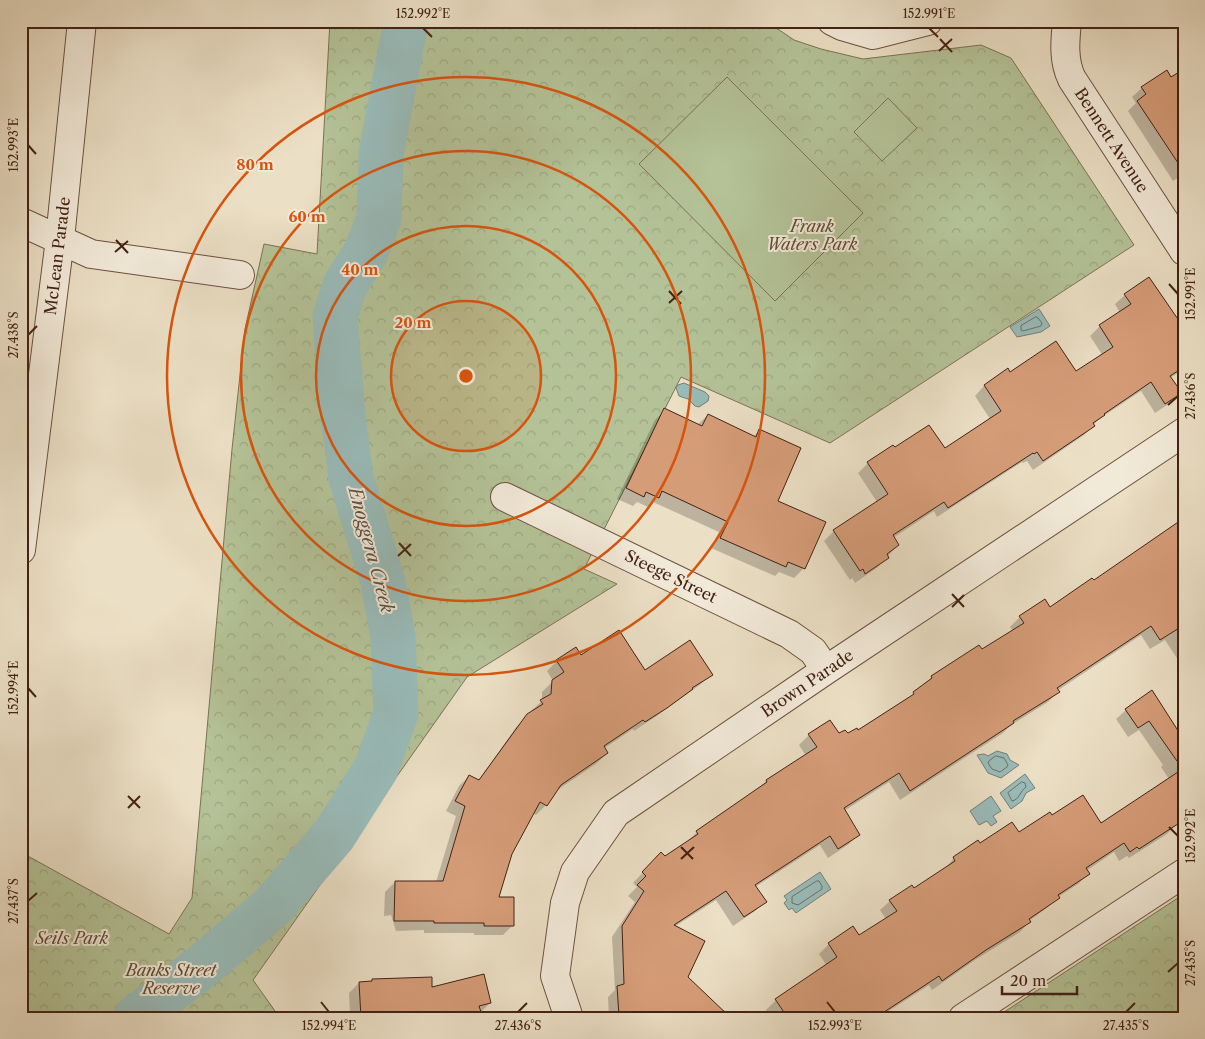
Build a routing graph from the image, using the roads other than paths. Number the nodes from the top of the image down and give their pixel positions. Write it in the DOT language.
graph roads {
  1 [pos="82,21"];
  2 [pos="832,21"];
  3 [pos="928,21"];
  4 [pos="1068,21"];
  5 [pos="21,222"];
  6 [pos="60,239"];
  7 [pos="1184,251"];
  8 [pos="240,275"];
  9 [pos="1184,432"];
  10 [pos="505,497"];
  11 [pos="21,550"];
  12 [pos="826,670"];
  13 [pos="1184,873"];
  14 [pos="569,1018"];
  15 [pos="963,1018"];
  1 -- 6 [label="street, McLean Parade"];
  2 -- 3 [label="street"];
  4 -- 7 [label="street, Bennett Avenue"];
  5 -- 6 [label="street"];
  6 -- 8 [label="street"];
  6 -- 11 [label="street, McLean Parade"];
  9 -- 12 [label="street, Brown Parade"];
  10 -- 12 [label="street, Steege Street"];
  12 -- 14 [label="street, Brown Parade"];
  13 -- 15 [label="street"];
}
